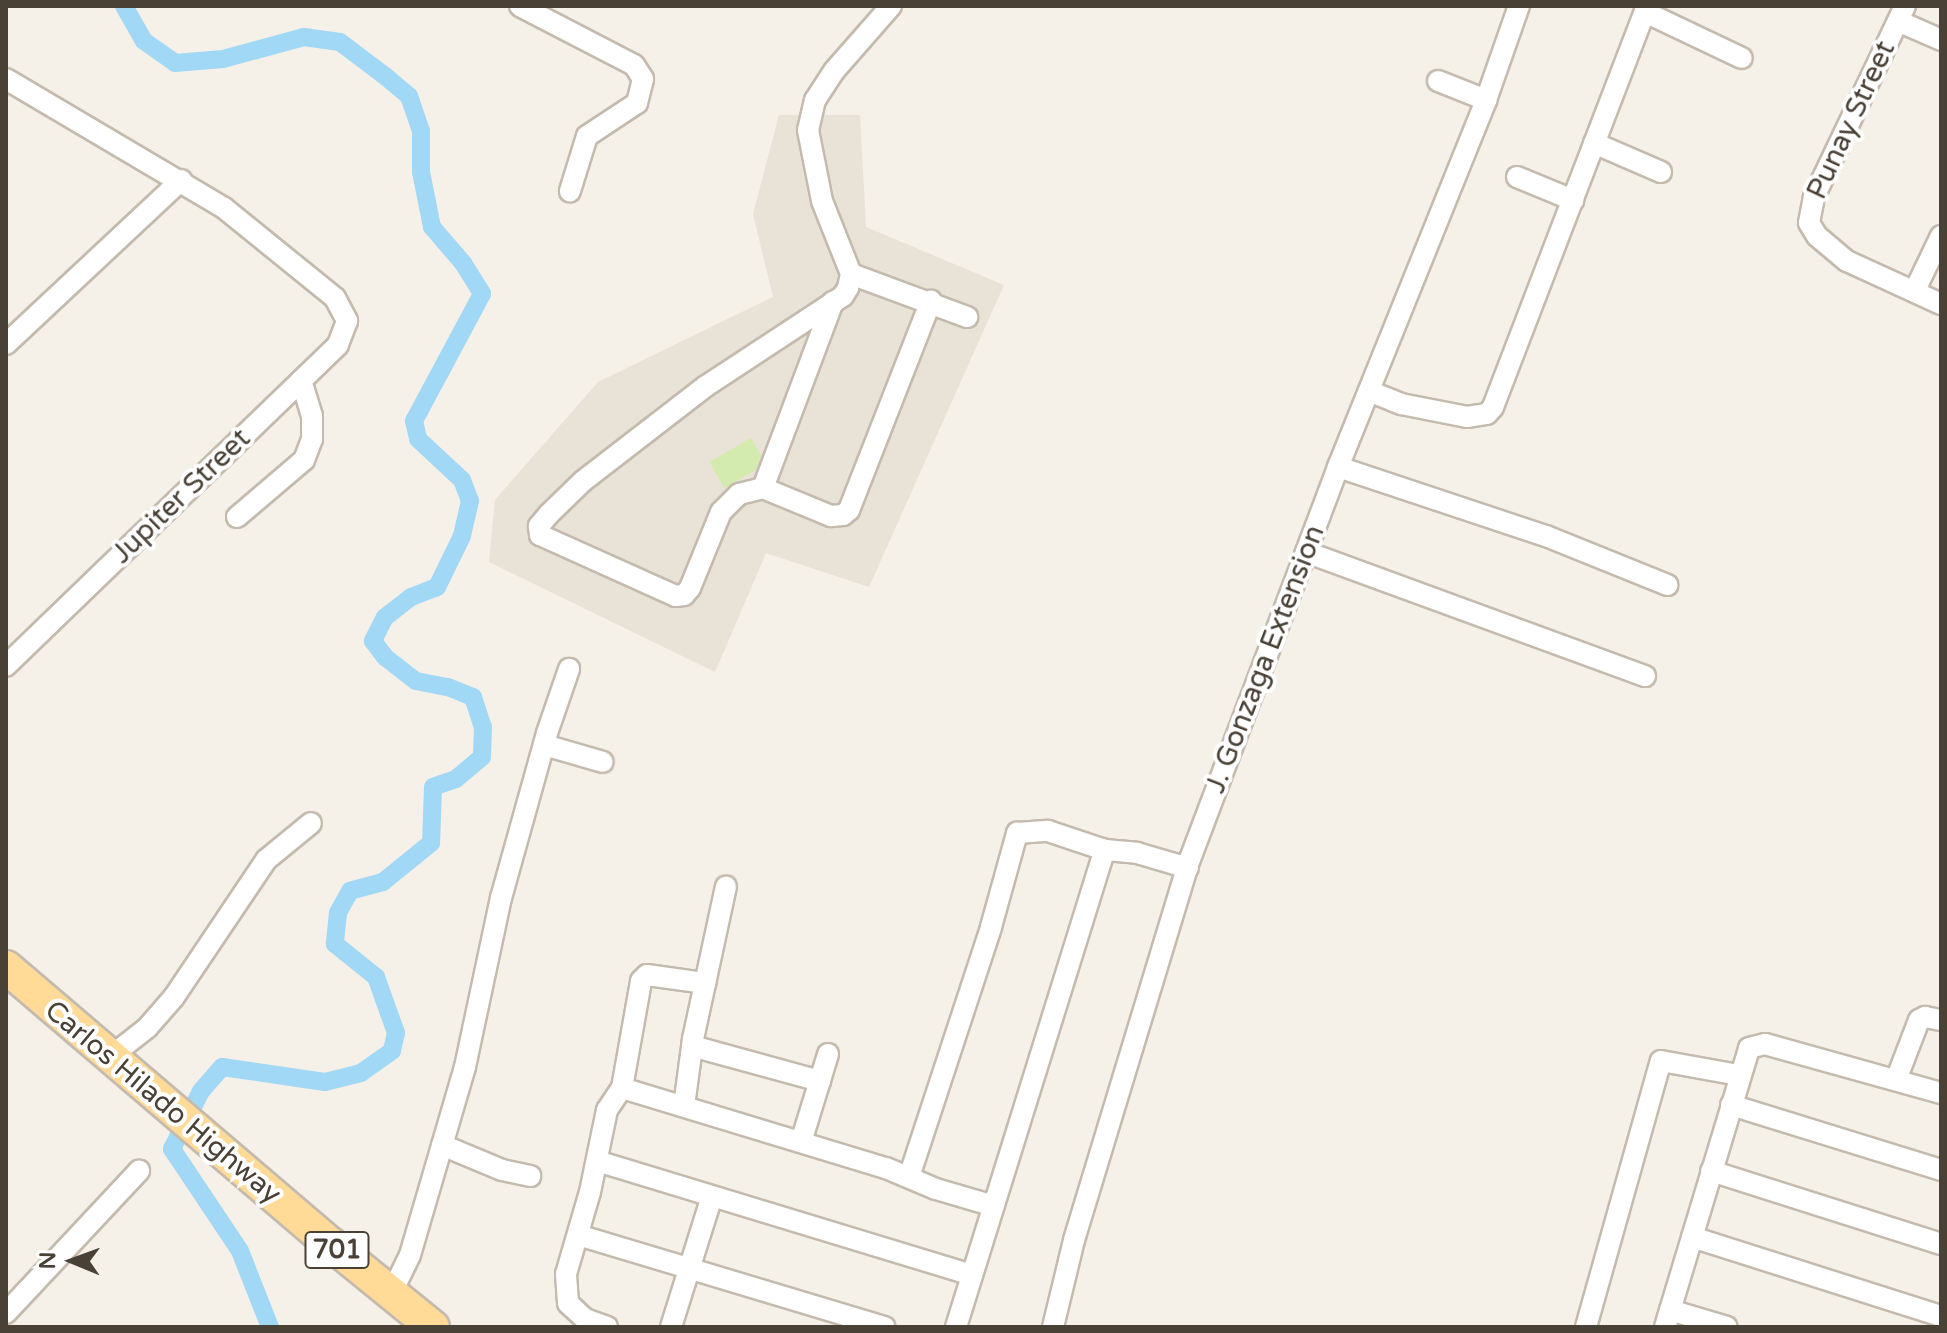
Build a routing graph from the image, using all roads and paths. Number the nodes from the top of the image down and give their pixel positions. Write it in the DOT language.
graph roads {
  1 [pos="520,6"];
  2 [pos="891,6"];
  3 [pos="1519,6"];
  4 [pos="1646,9"];
  5 [pos="1902,13"];
  6 [pos="1941,40"];
  7 [pos="1742,58"];
  8 [pos="6,79"];
  9 [pos="1438,81"];
  10 [pos="1486,100"];
  11 [pos="1594,143"];
  12 [pos="1661,172"];
  13 [pos="1517,177"];
  14 [pos="181,180"];
  15 [pos="570,191"];
  16 [pos="1573,200"];
  17 [pos="1941,236"];
  18 [pos="851,274"];
  19 [pos="1915,290"];
  20 [pos="931,301"];
  21 [pos="833,302"];
  22 [pos="1941,304"];
  23 [pos="967,317"];
  24 [pos="6,344"];
  25 [pos="301,381"];
  26 [pos="1369,391"];
  27 [pos="1338,467"];
  28 [pos="763,488"];
  29 [pos="237,517"];
  30 [pos="1306,552"];
  31 [pos="1667,585"];
  32 [pos="6,666"];
  33 [pos="569,669"];
  34 [pos="1645,676"];
  35 [pos="544,745"];
  36 [pos="603,762"];
  37 [pos="311,823"];
  38 [pos="1105,850"];
  39 [pos="1188,868"];
  40 [pos="726,887"];
  41 [pos="6,967"];
  42 [pos="705,983"];
  43 [pos="1941,1020"];
  44 [pos="692,1046"];
  45 [pos="828,1054"];
  46 [pos="110,1057"];
  47 [pos="1739,1075"];
  48 [pos="1896,1080"];
  49 [pos="820,1081"];
  50 [pos="622,1088"];
  51 [pos="1941,1093"];
  52 [pos="1731,1105"];
  53 [pos="684,1106"];
  54 [pos="801,1142"];
  55 [pos="442,1145"];
  56 [pos="597,1161"];
  57 [pos="1941,1170"];
  58 [pos="139,1171"];
  59 [pos="1711,1171"];
  60 [pos="530,1176"];
  61 [pos="909,1177"];
  62 [pos="712,1196"];
  63 [pos="994,1206"];
  64 [pos="578,1235"];
  65 [pos="1692,1237"];
  66 [pos="1941,1244"];
  67 [pos="690,1269"];
  68 [pos="972,1275"];
  69 [pos="391,1294"];
  70 [pos="6,1313"];
  71 [pos="1941,1316"];
  72 [pos="1667,1319"];
  73 [pos="433,1327"];
  74 [pos="607,1327"];
  75 [pos="671,1327"];
  76 [pos="885,1327"];
  77 [pos="956,1327"];
  78 [pos="1053,1327"];
  79 [pos="1586,1327"];
  80 [pos="1727,1327"];
  1 -- 15 [label="street"];
  2 -- 18 [label="street"];
  3 -- 10 [label="street, J. Gonzaga Extension"];
  4 -- 7 [label="street"];
  4 -- 11 [label="street"];
  5 -- 6 [label="street"];
  5 -- 19 [label="street, Punay Street"];
  8 -- 14 [label="street"];
  9 -- 10 [label="street"];
  10 -- 26 [label="street, J. Gonzaga Extension"];
  11 -- 12 [label="street"];
  11 -- 16 [label="street"];
  13 -- 16 [label="street"];
  14 -- 24 [label="street"];
  14 -- 25 [label="street, Jupiter Street"];
  16 -- 26 [label="street"];
  17 -- 19 [label="street"];
  18 -- 20 [label="street"];
  18 -- 21 [label="street"];
  19 -- 22 [label="street, Punay Street"];
  20 -- 23 [label="street"];
  20 -- 28 [label="street"];
  21 -- 28 [label="street"];
  21 -- 28 [label="street"];
  25 -- 29 [label="street"];
  25 -- 32 [label="street, Jupiter Street"];
  26 -- 27 [label="street, J. Gonzaga Extension"];
  27 -- 30 [label="street, J. Gonzaga Extension"];
  27 -- 31 [label="street"];
  30 -- 34 [label="street"];
  30 -- 39 [label="street, J. Gonzaga Extension"];
  33 -- 35 [label="street"];
  35 -- 36 [label="street"];
  35 -- 55 [label="street"];
  37 -- 46 [label="street"];
  38 -- 39 [label="street"];
  38 -- 61 [label="street"];
  38 -- 63 [label="street"];
  39 -- 78 [label="street, J. Gonzaga Extension"];
  40 -- 42 [label="street"];
  41 -- 46 [label="main road, Carlos Hilado Highway / 701"];
  42 -- 44 [label="street"];
  42 -- 50 [label="street"];
  43 -- 48 [label="street"];
  44 -- 49 [label="street"];
  44 -- 53 [label="street"];
  45 -- 49 [label="street"];
  46 -- 69 [label="main road, Carlos Hilado Highway / 701"];
  47 -- 48 [label="street"];
  47 -- 52 [label="street"];
  47 -- 79 [label="street"];
  48 -- 51 [label="street"];
  49 -- 54 [label="street"];
  50 -- 53 [label="street"];
  50 -- 56 [label="street"];
  52 -- 57 [label="street"];
  52 -- 59 [label="street"];
  53 -- 54 [label="street"];
  54 -- 61 [label="street"];
  55 -- 60 [label="street"];
  55 -- 69 [label="street"];
  56 -- 62 [label="street"];
  56 -- 64 [label="street"];
  58 -- 70 [label="street"];
  59 -- 65 [label="street"];
  59 -- 66 [label="street"];
  61 -- 63 [label="street"];
  62 -- 67 [label="street"];
  62 -- 68 [label="street"];
  63 -- 68 [label="street"];
  64 -- 67 [label="street"];
  64 -- 74 [label="street"];
  65 -- 71 [label="street"];
  65 -- 72 [label="street"];
  67 -- 75 [label="street"];
  67 -- 76 [label="street"];
  68 -- 77 [label="street"];
  69 -- 73 [label="main road, Carlos Hilado Highway / 701"];
  72 -- 80 [label="street"];
}
